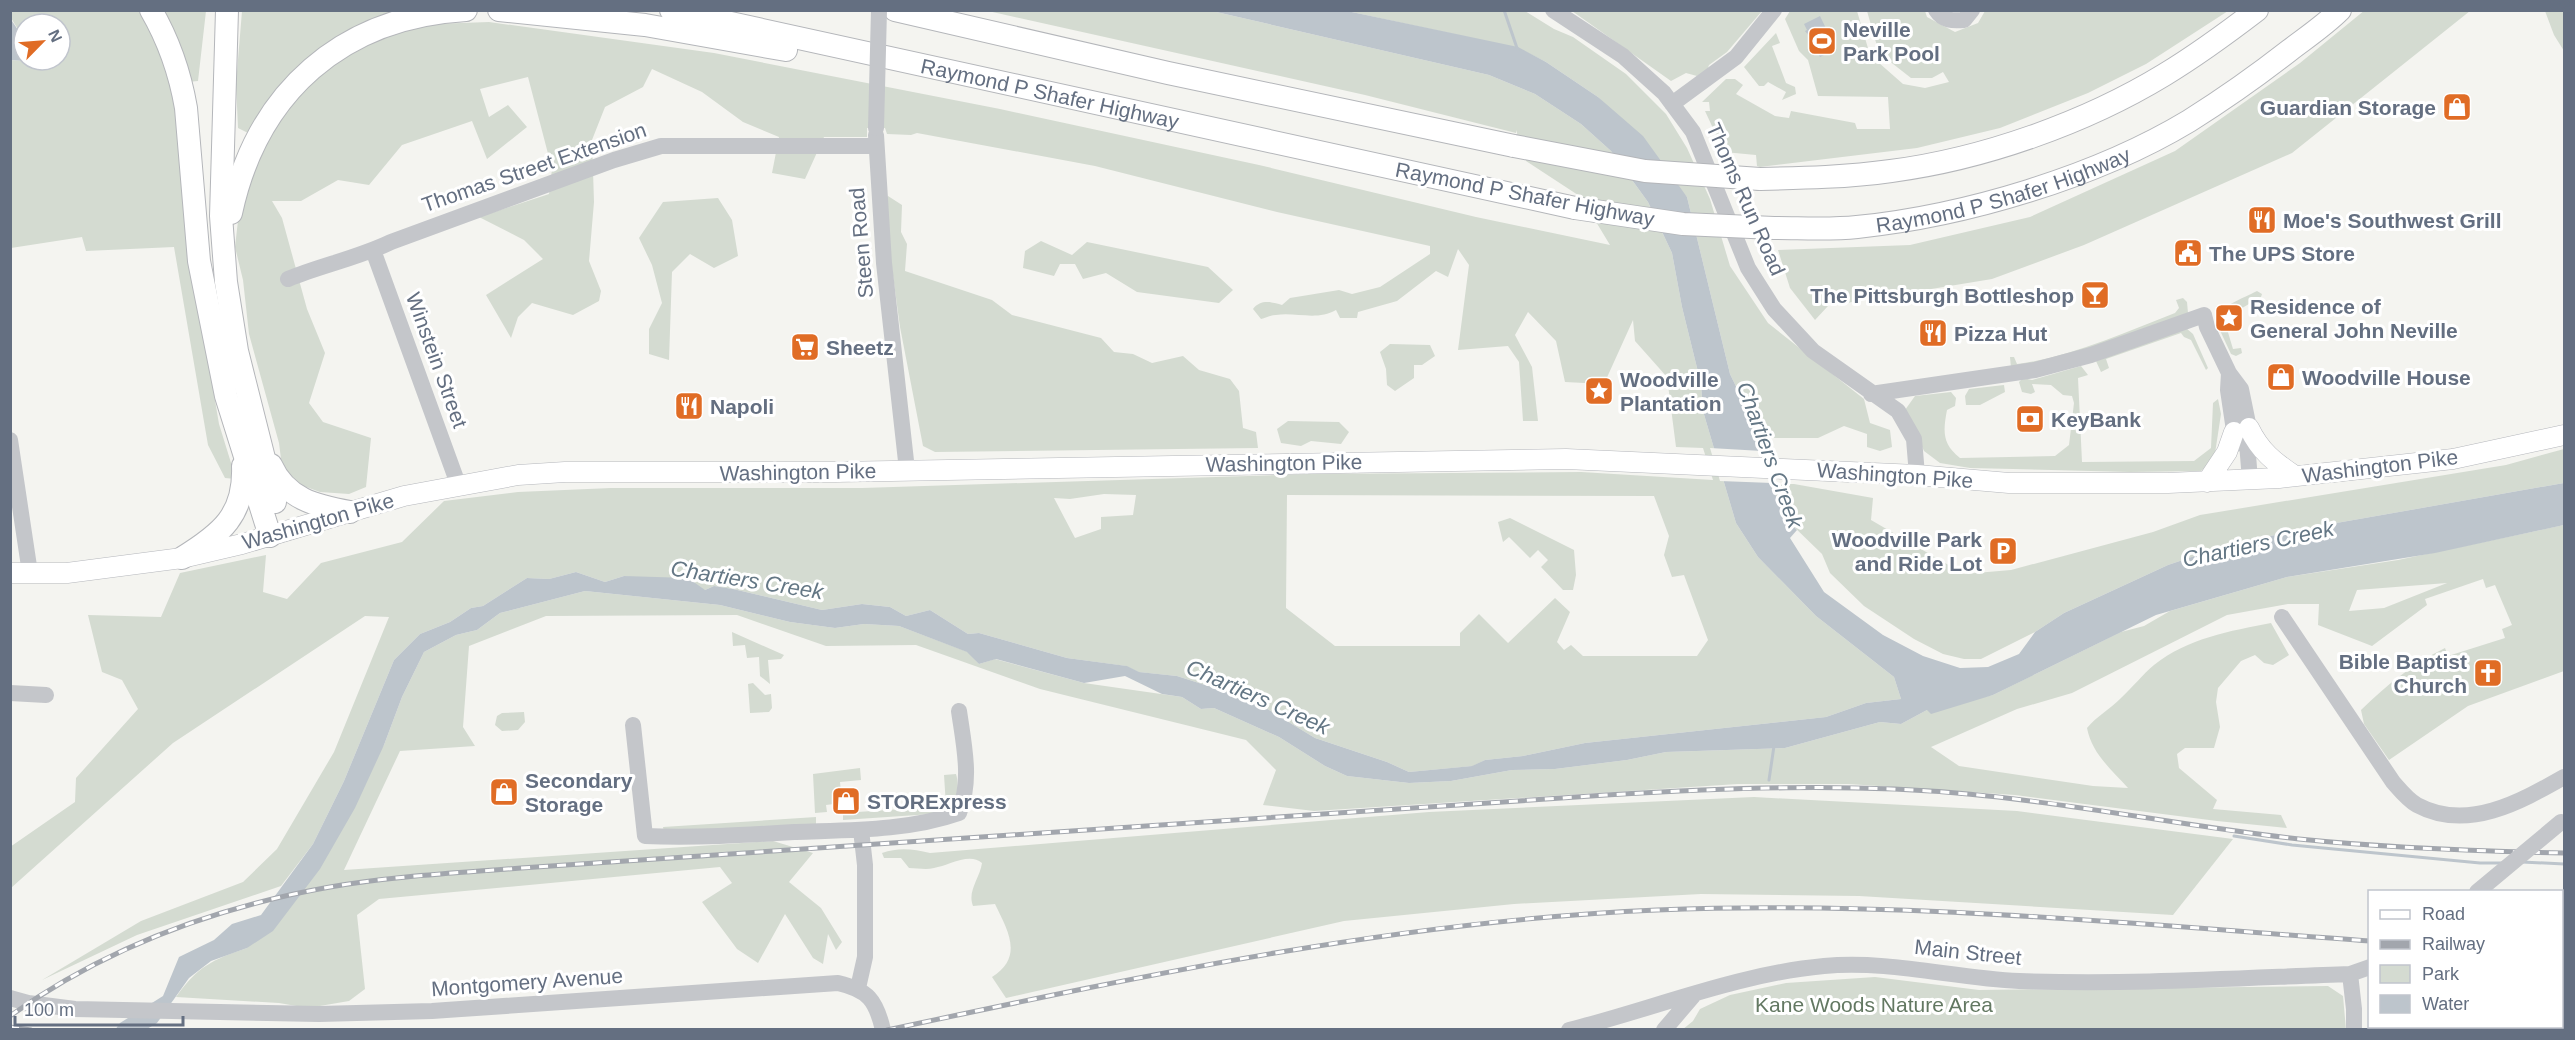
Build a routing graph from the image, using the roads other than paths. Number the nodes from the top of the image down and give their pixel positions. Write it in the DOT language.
graph roads {
  1 [pos="151,10"];
  2 [pos="215,10"];
  3 [pos="227,10"];
  4 [pos="466,10"];
  5 [pos="499,10"];
  6 [pos="671,10"];
  7 [pos="879,10"];
  8 [pos="895,10"];
  9 [pos="1553,10"];
  10 [pos="1774,10"];
  11 [pos="1936,10"];
  12 [pos="1972,10"];
  13 [pos="2258,10"];
  14 [pos="2340,10"];
  15 [pos="1672,104"];
  16 [pos="1172,121"];
  17 [pos="876,146"];
  18 [pos="373,250"];
  19 [pos="225,259"];
  20 [pos="288,279"];
  21 [pos="208,299"];
  22 [pos="1916,386"];
  23 [pos="1871,394"];
  24 [pos="1898,411"];
  25 [pos="2242,430"];
  26 [pos="2565,435"];
  27 [pos="10,440"];
  28 [pos="251,447"];
  29 [pos="908,470"];
  30 [pos="1917,475"];
  31 [pos="2295,476"];
  32 [pos="2244,481"];
  33 [pos="2207,482"];
  34 [pos="459,484"];
  35 [pos="350,512"];
  36 [pos="277,534"];
  37 [pos="182,558"];
  38 [pos="10,573"];
  39 [pos="30,573"];
  40 [pos="2282,617"];
  41 [pos="10,693"];
  42 [pos="46,695"];
  43 [pos="959,711"];
  44 [pos="633,725"];
  45 [pos="2565,777"];
  46 [pos="2563,821"];
  47 [pos="861,830"];
  48 [pos="2478,890"];
  49 [pos="2368,967"];
  50 [pos="2350,974"];
  51 [pos="858,988"];
  52 [pos="1693,996"];
  53 [pos="10,998"];
  54 [pos="883,1029"];
  55 [pos="1569,1029"];
  56 [pos="1664,1029"];
  57 [pos="2354,1029"];
  1 -- 21 [label="highway"];
  2 -- 21 [label="highway"];
  3 -- 19 [label="highway"];
  4 -- 19 [label="highway"];
  5 -- 16 [label="highway"];
  6 -- 16 [label="highway, Raymond P Shafer Highway"];
  7 -- 17 [label="street, Steen Road, bridge"];
  8 -- 13 [label="highway, Raymond P Shafer Highway, bridge"];
  9 -- 15 [label="street, Thoms Run Road"];
  10 -- 15 [label="street"];
  11 -- 12 [label="street"];
  14 -- 16 [label="highway, Raymond P Shafer Highway, bridge"];
  15 -- 23 [label="street, Thoms Run Road"];
  17 -- 18 [label="street, Thomas Street Extension"];
  17 -- 29 [label="street, Steen Road"];
  18 -- 20 [label="street, Thomas Street Extension"];
  18 -- 34 [label="street, Winstein Street"];
  19 -- 28 [label="highway"];
  21 -- 28 [label="highway"];
  22 -- 23 [label="street"];
  22 -- 24 [label="street"];
  22 -- 25 [label="street"];
  23 -- 24 [label="street, Thoms Run Road"];
  24 -- 30 [label="street, Thoms Run Road"];
  25 -- 31 [label="main road"];
  25 -- 32 [label="street"];
  25 -- 33 [label="main road"];
  26 -- 31 [label="main road, Washington Pike"];
  27 -- 39 [label="street"];
  28 -- 35 [label="highway"];
  28 -- 36 [label="highway"];
  28 -- 37 [label="highway"];
  29 -- 30 [label="main road, Washington Pike"];
  29 -- 34 [label="main road, Washington Pike"];
  30 -- 33 [label="main road, Washington Pike"];
  31 -- 32 [label="main road, Washington Pike"];
  32 -- 33 [label="main road, Washington Pike"];
  34 -- 35 [label="main road, Washington Pike"];
  35 -- 36 [label="main road, Washington Pike"];
  36 -- 37 [label="main road, Washington Pike"];
  37 -- 39 [label="main road, Washington Pike"];
  38 -- 39 [label="main road, Washington Pike"];
  40 -- 45 [label="street"];
  41 -- 42 [label="street"];
  43 -- 47 [label="street"];
  44 -- 47 [label="street"];
  46 -- 48 [label="street, bridge"];
  47 -- 51 [label="street"];
  49 -- 50 [label="street, Main Street"];
  50 -- 52 [label="street, Main Street"];
  50 -- 57 [label="street"];
  51 -- 53 [label="street, Montgomery Avenue"];
  51 -- 54 [label="street"];
  52 -- 55 [label="street, Main Street"];
  52 -- 56 [label="street"];
}
